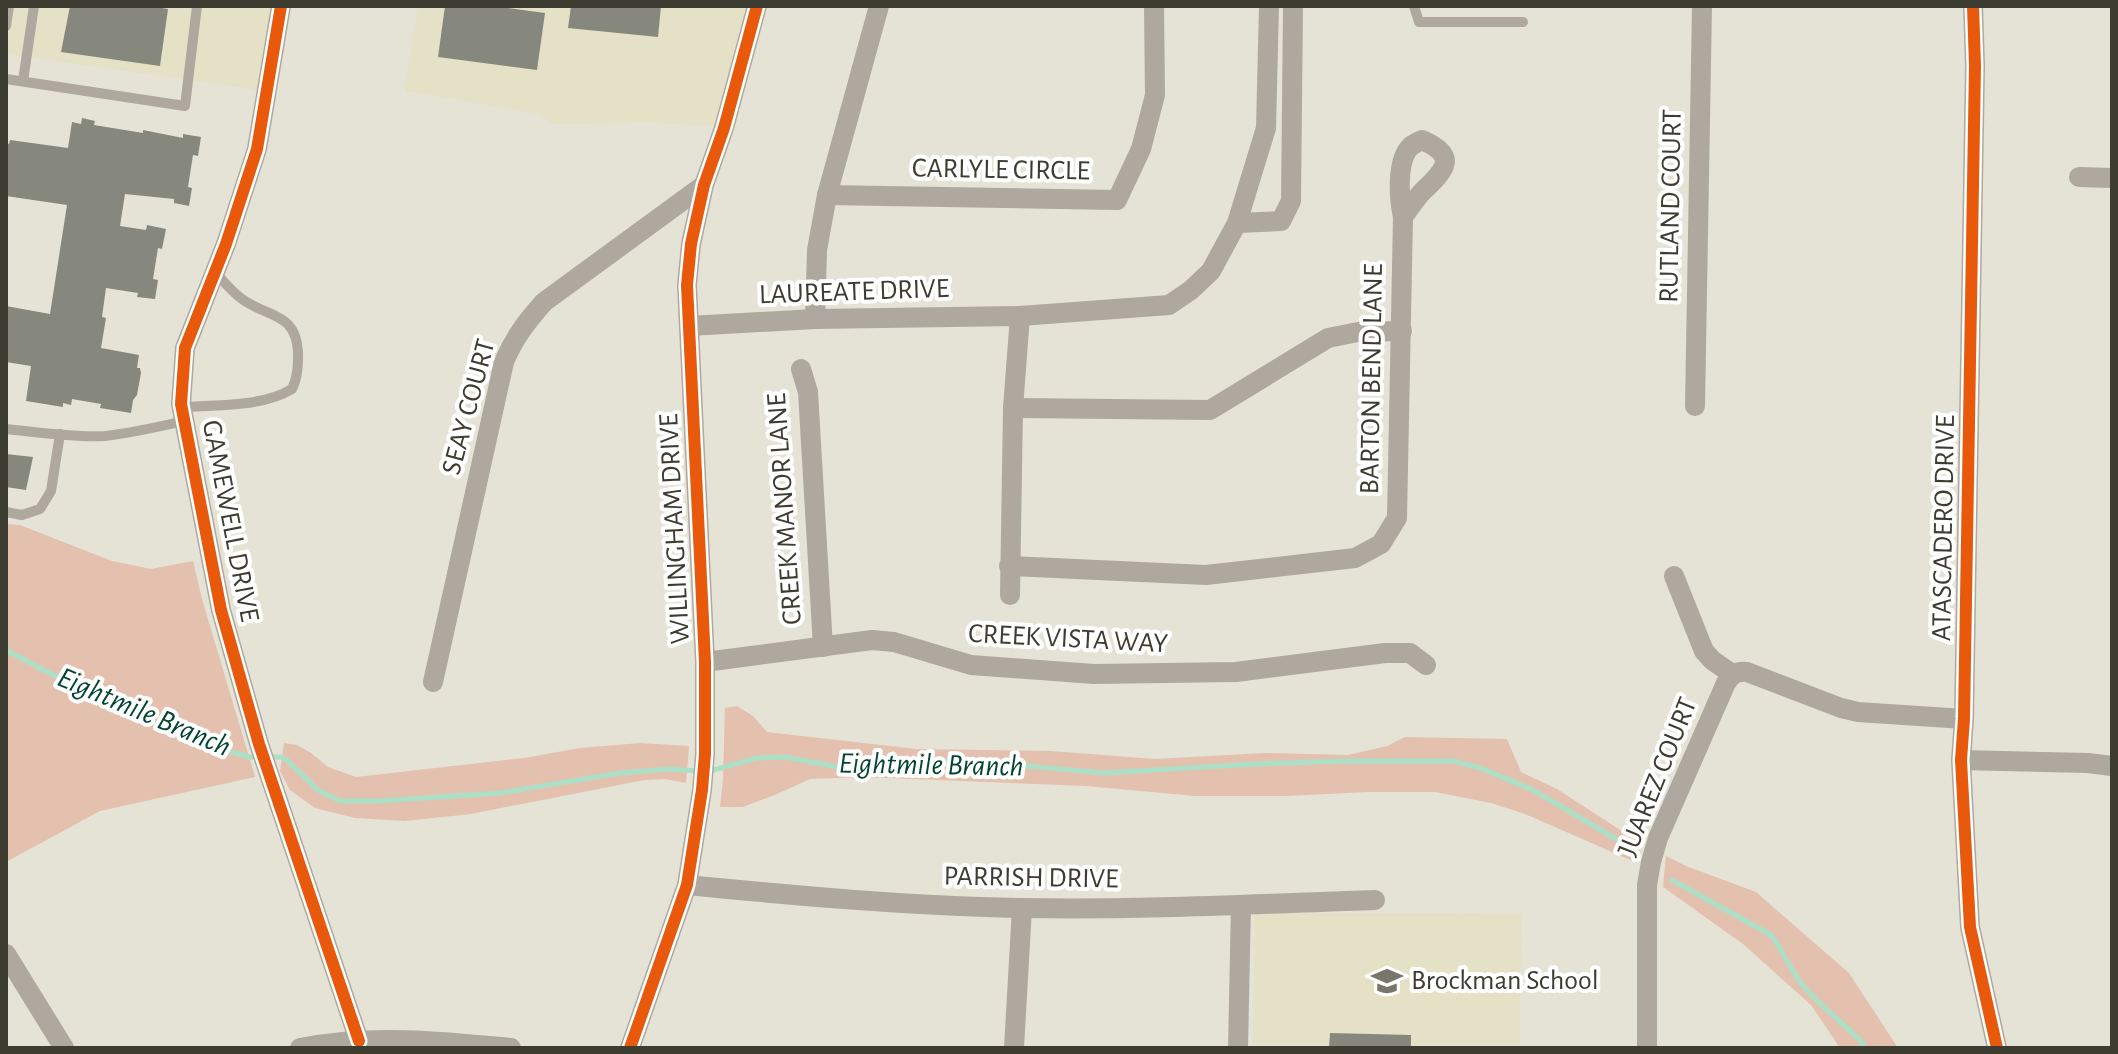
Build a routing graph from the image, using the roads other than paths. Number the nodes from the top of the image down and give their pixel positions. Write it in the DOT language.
graph roads {
  1 [pos="9,6"];
  2 [pos="34,6"];
  3 [pos="197,6"];
  4 [pos="281,6"];
  5 [pos="757,6"];
  6 [pos="879,6"];
  7 [pos="1154,6"];
  8 [pos="1269,6"];
  9 [pos="1293,6"];
  10 [pos="1414,6"];
  11 [pos="1702,6"];
  12 [pos="1973,6"];
  13 [pos="1523,22"];
  14 [pos="6,26"];
  15 [pos="6,79"];
  16 [pos="23,81"];
  17 [pos="2079,177"];
  18 [pos="2112,178"];
  19 [pos="704,185"];
  20 [pos="827,195"];
  21 [pos="1403,217"];
  22 [pos="1237,223"];
  23 [pos="215,272"];
  24 [pos="1020,316"];
  25 [pos="815,319"];
  26 [pos="689,326"];
  27 [pos="1402,331"];
  28 [pos="801,369"];
  29 [pos="1695,406"];
  30 [pos="1013,408"];
  31 [pos="183,414"];
  32 [pos="6,429"];
  33 [pos="60,434"];
  34 [pos="6,512"];
  35 [pos="1009,566"];
  36 [pos="1674,576"];
  37 [pos="1010,595"];
  38 [pos="823,647"];
  39 [pos="705,662"];
  40 [pos="1426,665"];
  41 [pos="1732,674"];
  42 [pos="433,682"];
  43 [pos="1964,719"];
  44 [pos="1961,760"];
  45 [pos="2112,766"];
  46 [pos="687,885"];
  47 [pos="1375,900"];
  48 [pos="1241,905"];
  49 [pos="1022,908"];
  50 [pos="6,954"];
  51 [pos="359,1041"];
  52 [pos="442,1045"];
  53 [pos="64,1048"];
  54 [pos="300,1048"];
  55 [pos="511,1048"];
  56 [pos="630,1048"];
  57 [pos="1014,1048"];
  58 [pos="1238,1048"];
  59 [pos="1647,1048"];
  60 [pos="1997,1048"];
  1 -- 14 [label="lane"];
  2 -- 16 [label="lane"];
  3 -- 16 [label="lane"];
  4 -- 23 [label="street, GAMEWELL DRIVE"];
  5 -- 19 [label="street, WILLINGHAM DRIVE"];
  6 -- 20 [label="street"];
  7 -- 20 [label="street, CARLYLE CIRCLE"];
  8 -- 22 [label="street, LAUREATE DRIVE"];
  9 -- 22 [label="street"];
  10 -- 13 [label="lane"];
  11 -- 29 [label="street, RUTLAND COURT"];
  12 -- 43 [label="street, ATASCADERO DRIVE"];
  15 -- 16 [label="lane"];
  17 -- 18 [label="street"];
  19 -- 26 [label="street, WILLINGHAM DRIVE"];
  19 -- 42 [label="street, SEAY COURT"];
  20 -- 25 [label="street"];
  21 -- 27 [label="street, BARTON BEND LANE"];
  22 -- 24 [label="street, LAUREATE DRIVE"];
  23 -- 31 [label="street, GAMEWELL DRIVE"];
  23 -- 31 [label="lane"];
  24 -- 25 [label="street, LAUREATE DRIVE"];
  24 -- 30 [label="street"];
  25 -- 26 [label="street, LAUREATE DRIVE"];
  26 -- 39 [label="street, WILLINGHAM DRIVE"];
  27 -- 30 [label="street"];
  27 -- 35 [label="street, BARTON BEND LANE"];
  28 -- 38 [label="street, CREEK MANOR LANE"];
  30 -- 35 [label="street"];
  31 -- 33 [label="lane"];
  31 -- 51 [label="street, GAMEWELL DRIVE"];
  32 -- 33 [label="lane"];
  33 -- 34 [label="lane"];
  35 -- 37 [label="street"];
  36 -- 41 [label="street, JUAREZ COURT"];
  38 -- 39 [label="street, CREEK VISTA WAY"];
  38 -- 40 [label="street, CREEK VISTA WAY"];
  39 -- 46 [label="street, WILLINGHAM DRIVE"];
  41 -- 43 [label="street, JUAREZ COURT"];
  41 -- 59 [label="street, JUAREZ COURT"];
  43 -- 44 [label="street, ATASCADERO DRIVE"];
  44 -- 45 [label="street"];
  44 -- 60 [label="street, ATASCADERO DRIVE"];
  46 -- 49 [label="street, PARRISH DRIVE"];
  46 -- 56 [label="street, WILLINGHAM DRIVE"];
  47 -- 48 [label="street, PARRISH DRIVE"];
  48 -- 49 [label="street, PARRISH DRIVE"];
  48 -- 58 [label="street"];
  49 -- 57 [label="street"];
  50 -- 53 [label="street"];
  51 -- 52 [label="street"];
  51 -- 54 [label="street"];
  52 -- 55 [label="street"];
}
